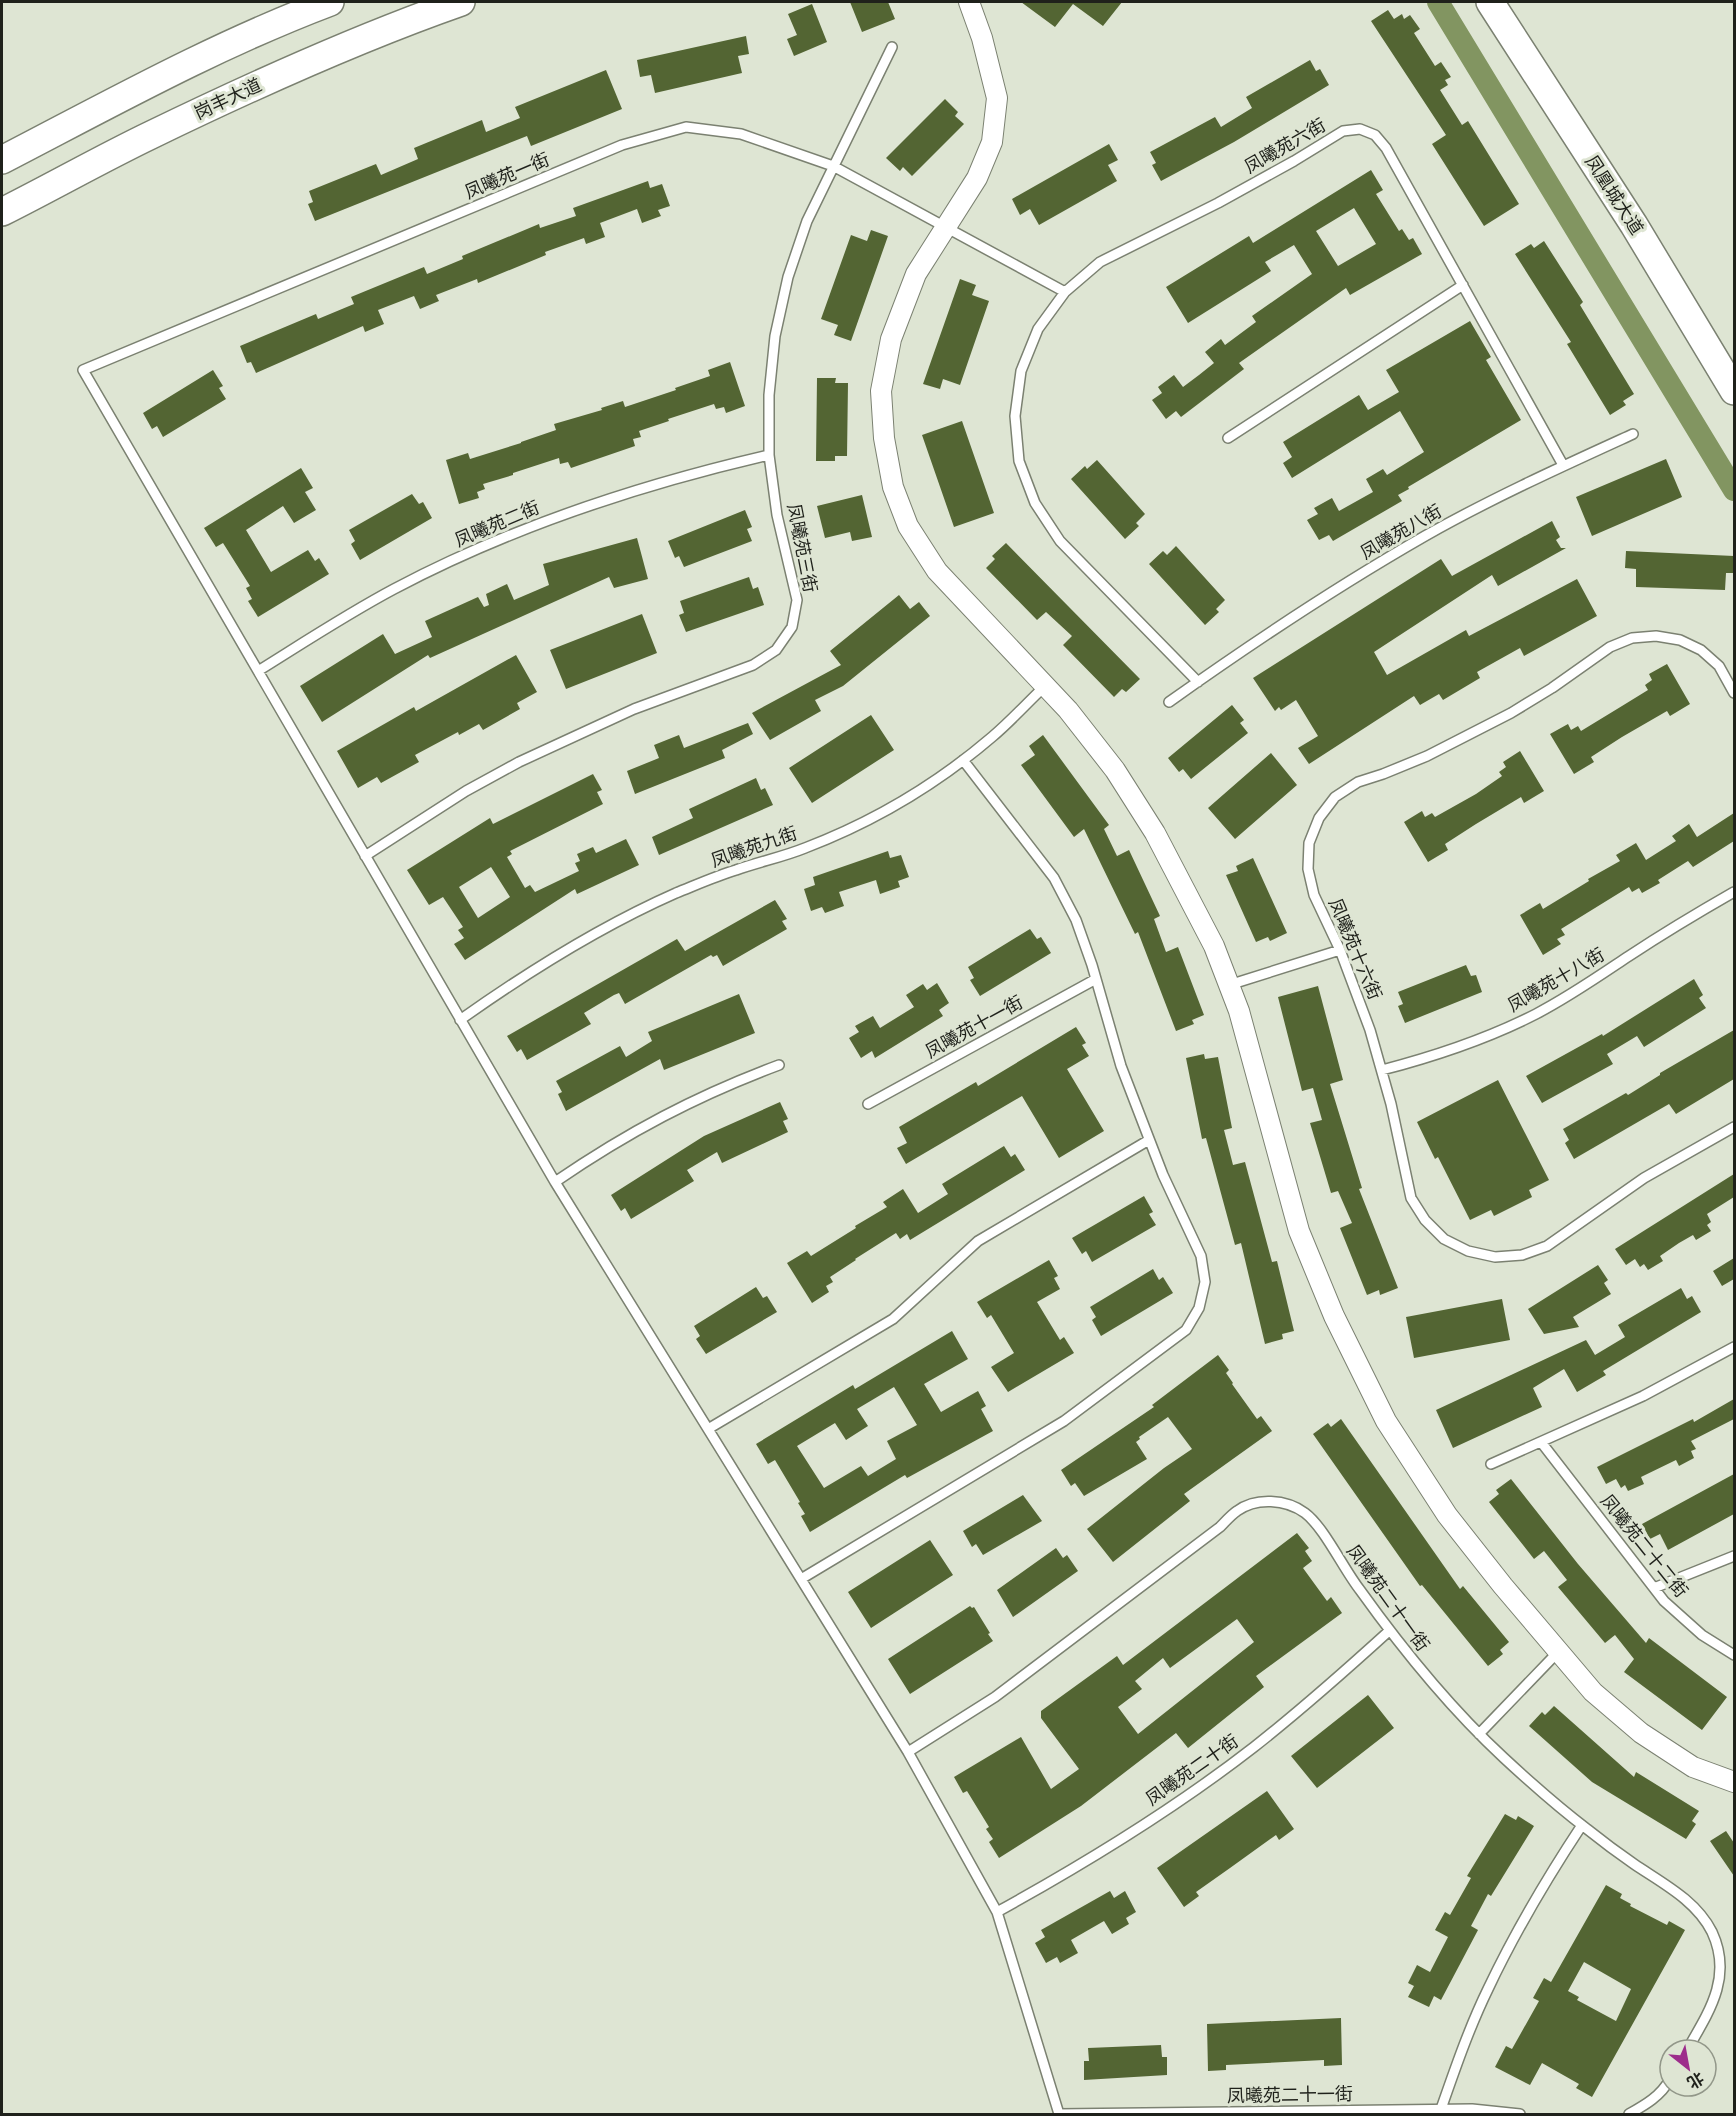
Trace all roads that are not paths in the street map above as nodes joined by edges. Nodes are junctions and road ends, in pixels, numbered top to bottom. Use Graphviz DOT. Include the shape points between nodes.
graph roads {
  1 [pos="330,2"];
  2 [pos="461,2"];
  3 [pos="969,2"];
  4 [pos="1490,2"];
  5 [pos="892,47"];
  6 [pos="2,160"];
  7 [pos="833,166"];
  8 [pos="2,212"];
  9 [pos="946,228"];
  10 [pos="1463,285"];
  11 [pos="1065,292"];
  12 [pos="1731,377"];
  13 [pos="1633,434"];
  14 [pos="1228,438"];
  15 [pos="770,455"];
  16 [pos="1563,465"];
  17 [pos="258,671"];
  18 [pos="1198,681"];
  19 [pos="1045,686"];
  20 [pos="1734,693"];
  21 [pos="1168,702"];
  22 [pos="963,760"];
  23 [pos="365,856"];
  24 [pos="1734,892"];
  25 [pos="1340,950"];
  26 [pos="1096,980"];
  27 [pos="1229,985"];
  28 [pos="460,1020"];
  29 [pos="779,1065"];
  30 [pos="1382,1070"];
  31 [pos="868,1104"];
  32 [pos="1734,1127"];
  33 [pos="1149,1140"];
  34 [pos="555,1182"];
  35 [pos="1734,1347"];
  36 [pos="708,1429"];
  37 [pos="1541,1442"];
  38 [pos="1491,1464"];
  39 [pos="1734,1556"];
  40 [pos="801,1580"];
  41 [pos="1654,1588"];
  42 [pos="1389,1631"];
  43 [pos="1558,1652"];
  44 [pos="1734,1655"];
  45 [pos="1479,1734"];
  46 [pos="908,1752"];
  47 [pos="1734,1782"];
  48 [pos="1582,1825"];
  49 [pos="996,1912"];
  50 [pos="1694,2038"];
  51 [pos="1658,2094"];
  52 [pos="1441,2109"];
  53 [pos="1059,2114"];
  54 [pos="1520,2115"];
  55 [pos="1629,2115"];
  1 -- 6 [label="main road" via="224,46"];
  2 -- 8 [label="main road, 岗丰大道" via="242,92"];
  3 -- 9 [label="street" via="997,98 992,142 977,178"];
  4 -- 12 [label="main road, 凤凰城大道"];
  5 -- 7 [label="lane, 凤曦苑三街"];
  7 -- 9 [label="lane, 凤曦苑一街"];
  7 -- 15 [label="lane, 凤曦苑三街" via="807,221 785,287 769,395"];
  7 -- 17 [label="lane, 凤曦苑一街" via="741,134 686,127 622,145 83,370"];
  9 -- 11 [label="lane, 凤曦苑一街"];
  9 -- 19 [label="street" via="916,274 891,339 881,391 893,487 908,526 937,571"];
  10 -- 11 [label="lane, 凤曦苑六街" via="1386,147 1375,135 1360,129 1343,131 1218,203 1100,262"];
  10 -- 14 [label="lane"];
  10 -- 16 [label="lane, 凤曦苑六街"];
  11 -- 18 [label="lane" via="1038,328 1021,371 1015,416 1019,461 1035,503 1060,541"];
  13 -- 16 [label="lane, 凤曦苑八街"];
  15 -- 17 [label="lane, 凤曦苑二街" via="615,496 529,527 395,589"];
  15 -- 23 [label="lane, 凤曦苑三街" via="777,515 797,600 792,627 776,650 753,665 634,709 519,762"];
  16 -- 18 [label="lane, 凤曦苑八街" via="1360,574"];
  17 -- 23 [label="lane"];
  18 -- 21 [label="lane, 凤曦苑八街"];
  19 -- 22 [label="lane, 凤曦苑九街"];
  19 -- 27 [label="street" via="1115,770 1155,833 1214,946"];
  20 -- 25 [label="lane, 凤曦苑十六街" via="1719,666 1701,650 1680,640 1632,638 1610,647 1552,688 1470,735 1358,782 1335,797 1319,818 1309,843 1308,869 1314,895"];
  22 -- 26 [label="lane" via="1054,878 1077,920"];
  22 -- 28 [label="lane, 凤曦苑九街" via="871,819 804,848 695,885 620,920 511,983"];
  23 -- 28 [label="lane"];
  24 -- 30 [label="lane, 凤曦苑十八街" via="1536,1014 1446,1052"];
  25 -- 27 [label="lane"];
  25 -- 30 [label="lane, 凤曦苑十六街"];
  26 -- 31 [label="lane, 凤曦苑十一街"];
  26 -- 33 [label="lane" via="1121,1066"];
  27 -- 43 [label="street" via="1299,1231 1344,1337 1386,1421 1447,1515"];
  28 -- 34 [label="lane"];
  29 -- 34 [label="lane" via="663,1115"];
  30 -- 32 [label="lane, 凤曦苑十六街" via="1412,1198 1420,1213 1444,1239 1468,1251 1495,1257 1521,1255 1547,1246 1644,1178"];
  33 -- 36 [label="lane" via="978,1241 893,1319"];
  33 -- 40 [label="lane" via="1202,1256 1205,1282 1200,1308 1186,1330 1064,1421"];
  34 -- 36 [label="lane"];
  35 -- 37 [label="lane" via="1643,1396"];
  36 -- 40 [label="lane"];
  37 -- 38 [label="lane"];
  37 -- 41 [label="lane, 凤曦苑二十二街"];
  39 -- 41 [label="lane"];
  40 -- 46 [label="lane"];
  41 -- 44 [label="lane, 凤曦苑二十二街" via="1702,1635"];
  42 -- 45 [label="lane, 凤曦苑二十一街"];
  42 -- 46 [label="lane, 凤曦苑二十一街" via="1305,1513 1284,1503 1260,1501 1238,1510 995,1697"];
  42 -- 49 [label="lane, 凤曦苑二十街" via="1299,1711 1191,1793 1128,1836"];
  43 -- 45 [label="lane"];
  43 -- 47 [label="street" via="1593,1692 1641,1733 1694,1767"];
  45 -- 48 [label="lane, 凤曦苑二十一街"];
  46 -- 49 [label="lane"];
  48 -- 50 [label="lane, 凤曦苑二十一街" via="1680,1894 1712,1932 1719,1956 1719,1981 1713,2005"];
  48 -- 52 [label="lane" via="1547,1878 1501,1962 1462,2049"];
  49 -- 53 [label="lane"];
  51 -- 55 [label="lane"];
  52 -- 53 [label="lane, 凤曦苑二十一街"];
  52 -- 54 [label="lane, 凤曦苑二十一街"];
}
